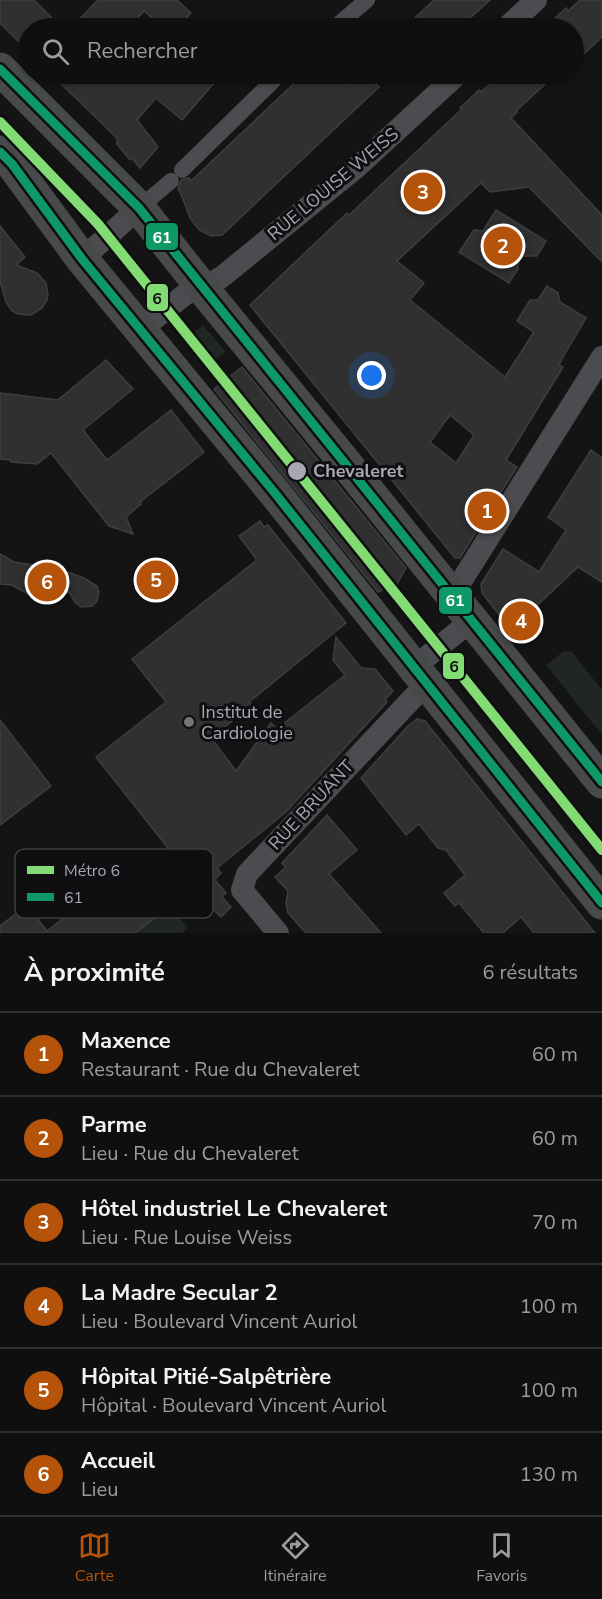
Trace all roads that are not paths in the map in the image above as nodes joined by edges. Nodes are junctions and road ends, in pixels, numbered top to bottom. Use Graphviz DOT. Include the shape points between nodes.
graph roads {
  1 [pos="368,0"];
  2 [pos="536,0"];
  3 [pos="346,18"];
  4 [pos="517,18"];
  5 [pos="0,69"];
  6 [pos="270,84"];
  7 [pos="447,84"];
  8 [pos="0,152"];
  9 [pos="140,208"];
  10 [pos="82,259"];
  11 [pos="203,289"];
  12 [pos="140,330"];
  13 [pos="602,357"];
  14 [pos="462,608"];
  15 [pos="420,676"];
  16 [pos="602,782"];
  17 [pos="602,903"];
  18 [pos="278,933"];
  1 -- 3 [label="street"];
  2 -- 4 [label="street"];
  5 -- 9 [label="main road"];
  6 -- 9 [label="street"];
  7 -- 11 [label="street, RUE LOUISE WEISS" via="357,167"];
  8 -- 10 [label="main road"];
  9 -- 10 [label="street"];
  9 -- 11 [label="main road"];
  10 -- 12 [label="main road"];
  11 -- 12 [label="street, RUE LOUISE WEISS" via="187,293"];
  11 -- 14 [label="main road"];
  12 -- 15 [label="main road"];
  13 -- 14 [label="street"];
  14 -- 15 [label="street"];
  14 -- 16 [label="main road"];
  15 -- 17 [label="main road"];
  15 -- 18 [label="street, RUE BRUANT" via="246,874 242,890"];
}
